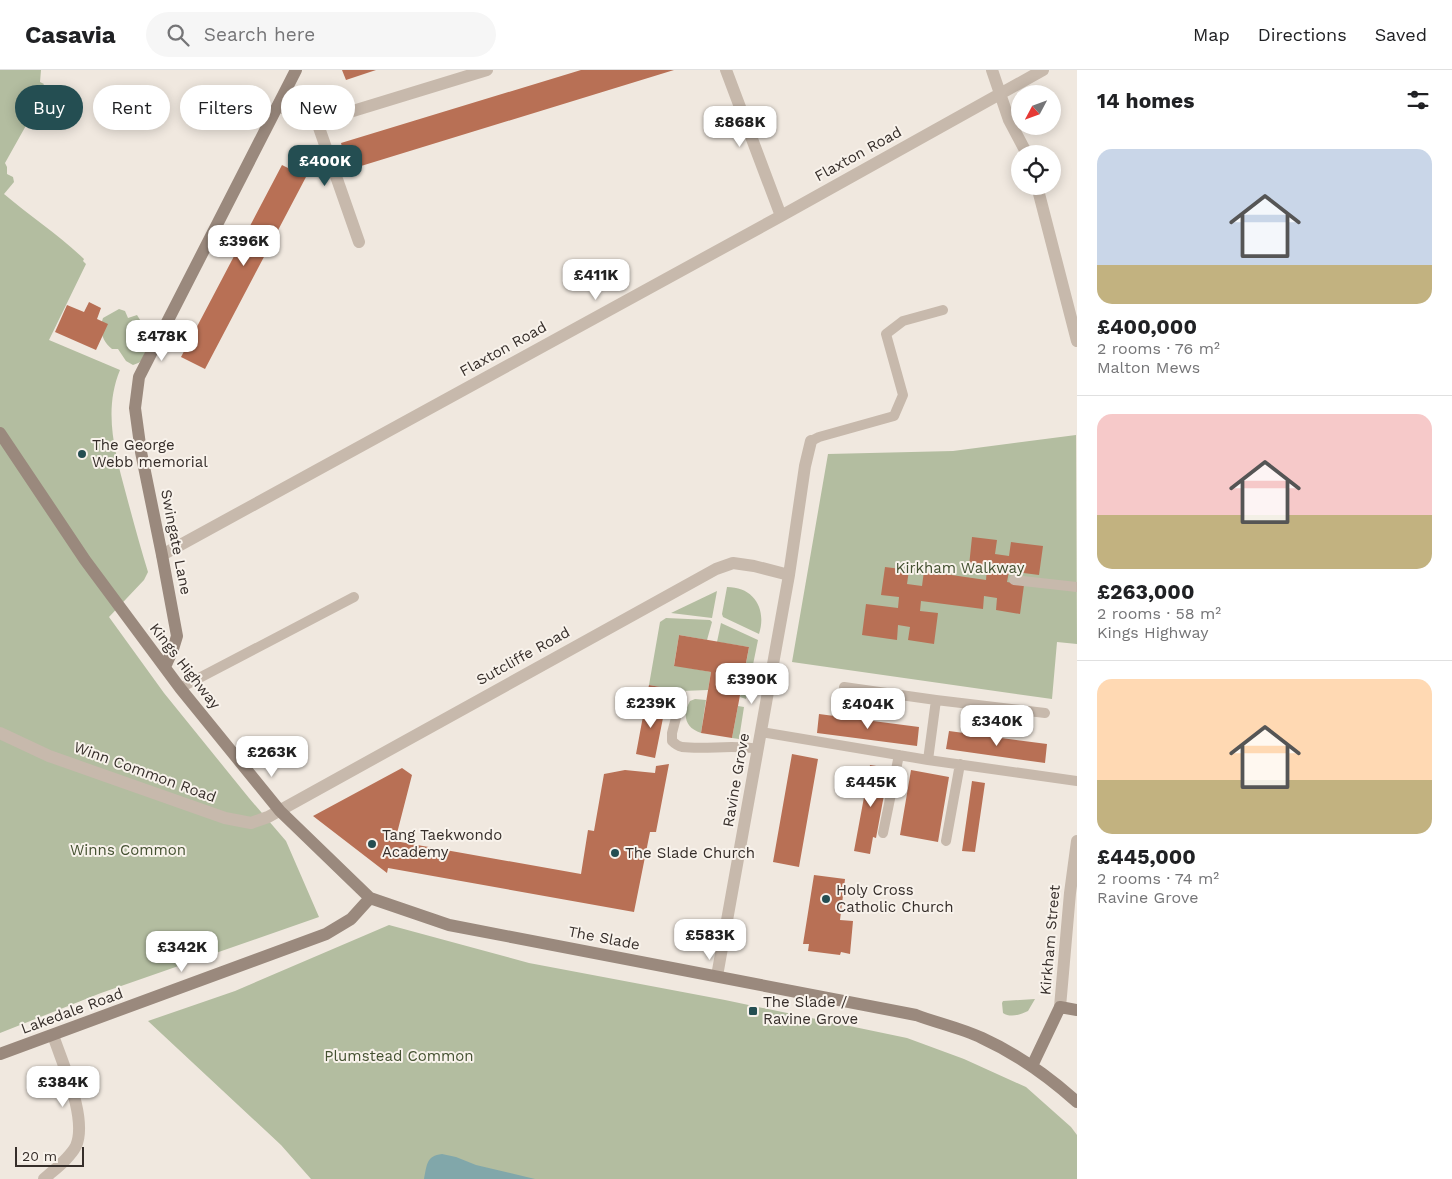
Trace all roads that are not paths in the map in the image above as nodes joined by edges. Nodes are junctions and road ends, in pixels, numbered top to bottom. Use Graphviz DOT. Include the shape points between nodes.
graph roads {
  1 [pos="296,70"];
  2 [pos="487,70"];
  3 [pos="726,70"];
  4 [pos="992,70"];
  5 [pos="1042,70"];
  6 [pos="1000,93"];
  7 [pos="278,106"];
  8 [pos="281,107"];
  9 [pos="355,110"];
  10 [pos="320,130"];
  11 [pos="1022,145"];
  12 [pos="1039,195"];
  13 [pos="781,216"];
  14 [pos="359,242"];
  15 [pos="943,310"];
  16 [pos="1077,341"];
  17 [pos="0,433"];
  18 [pos="811,441"];
  19 [pos="162,554"];
  20 [pos="789,575"];
  21 [pos="1014,580"];
  22 [pos="1077,587"];
  23 [pos="354,597"];
  24 [pos="165,668"];
  25 [pos="844,687"];
  26 [pos="180,688"];
  27 [pos="682,695"];
  28 [pos="936,700"];
  29 [pos="1045,713"];
  30 [pos="762,732"];
  31 [pos="0,733"];
  32 [pos="758,749"];
  33 [pos="899,755"];
  34 [pos="928,760"];
  35 [pos="960,764"];
  36 [pos="1077,781"];
  37 [pos="280,810"];
  38 [pos="883,833"];
  39 [pos="946,842"];
  40 [pos="1077,842"];
  41 [pos="1074,894"];
  42 [pos="370,898"];
  43 [pos="717,976"];
  44 [pos="1060,1007"];
  45 [pos="1077,1010"];
  46 [pos="53,1035"];
  47 [pos="0,1054"];
  48 [pos="1032,1066"];
  49 [pos="1077,1102"];
  50 [pos="44,1179"];
  1 -- 7 [label="street, Swingate Lane"];
  2 -- 9 [label="street"];
  3 -- 13 [label="street"];
  4 -- 6 [label="street"];
  5 -- 6 [label="street, Flaxton Road"];
  6 -- 11 [label="street"];
  6 -- 13 [label="street, Flaxton Road"];
  7 -- 8 [label="street"];
  7 -- 19 [label="street, Swingate Lane" via="139,377 135,408 138,434"];
  10 -- 14 [label="street"];
  12 -- 16 [label="street"];
  13 -- 19 [label="street, Flaxton Road"];
  15 -- 18 [label="lane" via="903,321 886,334 902,395 894,416"];
  17 -- 24 [label="street, Kings Highway" via="85,560"];
  18 -- 20 [label="street, Ravine Grove"];
  19 -- 24 [label="street, Swingate Lane" via="177,636"];
  20 -- 30 [label="street, Ravine Grove"];
  20 -- 37 [label="street, Sutcliffe Road" via="733,563 716,569"];
  21 -- 22 [label="lane"];
  23 -- 26 [label="lane"];
  24 -- 26 [label="street, Kings Highway"];
  25 -- 28 [label="lane"];
  26 -- 37 [label="street, Kings Highway"];
  27 -- 32 [label="lane" via="672,733 672,741 676,745"];
  28 -- 29 [label="lane"];
  28 -- 34 [label="lane"];
  30 -- 32 [label="street, Ravine Grove"];
  30 -- 33 [label="lane"];
  31 -- 37 [label="street, Winn Common Road" via="49,756 225,818 251,823"];
  32 -- 43 [label="street, Ravine Grove"];
  33 -- 34 [label="lane"];
  33 -- 38 [label="lane"];
  34 -- 35 [label="lane"];
  35 -- 36 [label="lane"];
  35 -- 39 [label="lane"];
  37 -- 42 [label="street, Kings Highway"];
  40 -- 41 [label="street, Kirkham Street"];
  41 -- 44 [label="street, Kirkham Street"];
  42 -- 43 [label="street, The Slade" via="450,925"];
  42 -- 46 [label="street, Lakedale Road" via="351,919 326,934"];
  43 -- 48 [label="street, The Slade" via="916,1016 981,1037"];
  44 -- 45 [label="street"];
  44 -- 48 [label="street, Kirkham Street"];
  46 -- 47 [label="street, Lakedale Road"];
  46 -- 50 [label="street" via="79,1113 80,1132 66,1160"];
  48 -- 49 [label="street, The Slade"];
}
